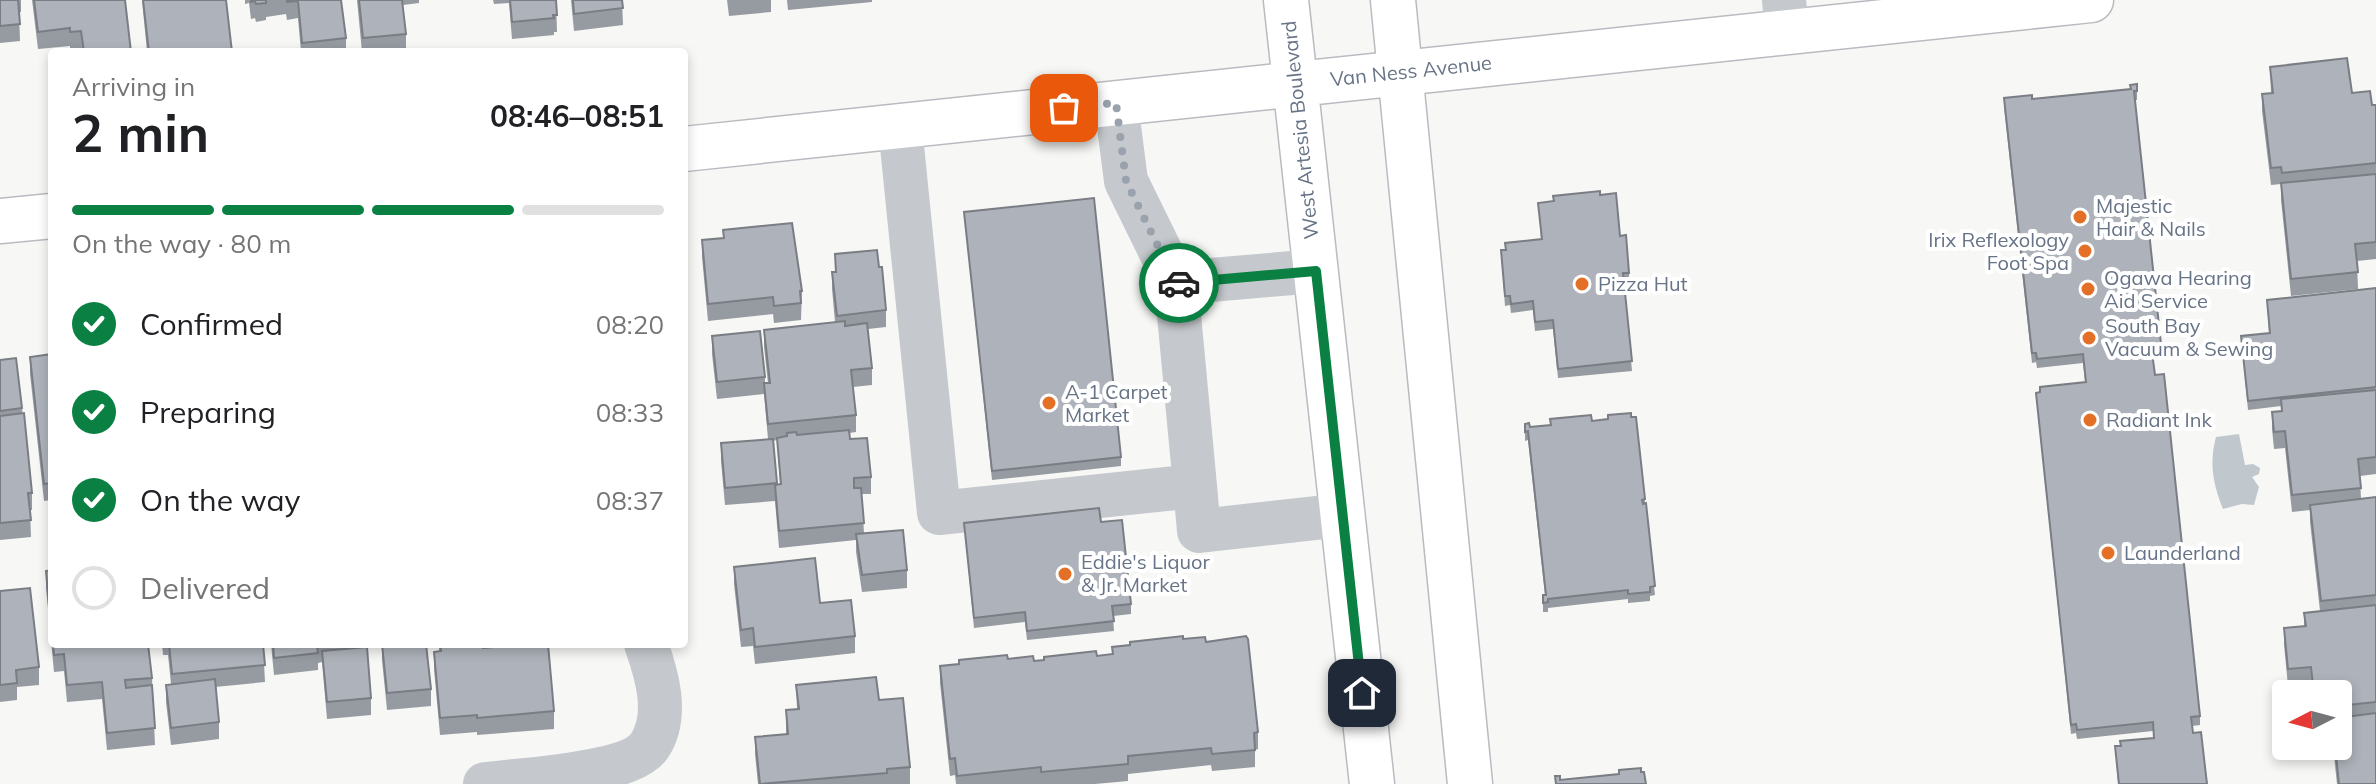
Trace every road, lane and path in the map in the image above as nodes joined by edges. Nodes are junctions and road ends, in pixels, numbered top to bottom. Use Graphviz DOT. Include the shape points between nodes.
graph roads {
  1 [pos="1286,0"];
  2 [pos="1393,0"];
  3 [pos="2065,1"];
  4 [pos="1786,16"];
  5 [pos="1399,73"];
  6 [pos="1295,84"];
  7 [pos="1116,103"];
  8 [pos="900,126"];
  9 [pos="688,149"];
  10 [pos="48,216"];
  11 [pos="0,221"];
  12 [pos="1316,271"];
  13 [pos="1176,283"];
  14 [pos="1195,486"];
  15 [pos="1343,515"];
  16 [pos="647,648"];
  17 [pos="485,784"];
  18 [pos="1372,784"];
  19 [pos="1470,784"];
  1 -- 6 [label="main road, West Artesia Boulevard"];
  2 -- 5 [label="main road"];
  3 -- 4 [label="main road, Van Ness Avenue"];
  4 -- 5 [label="main road, Van Ness Avenue"];
  5 -- 6 [label="main road, Van Ness Avenue"];
  5 -- 19 [label="main road"];
  6 -- 7 [label="main road, Van Ness Avenue"];
  6 -- 12 [label="main road, West Artesia Boulevard"];
  7 -- 8 [label="main road, Van Ness Avenue"];
  7 -- 13 [label="street" via="1126,181"];
  8 -- 9 [label="main road, Van Ness Avenue"];
  8 -- 14 [label="street" via="939,513"];
  10 -- 11 [label="main road"];
  12 -- 13 [label="street"];
  12 -- 15 [label="main road, West Artesia Boulevard"];
  13 -- 14 [label="street"];
  14 -- 15 [label="street" via="1199,531"];
  15 -- 18 [label="main road, West Artesia Boulevard"];
  16 -- 17 [label="street" via="657,675 660,718 649,747 626,762 596,771"];
}
